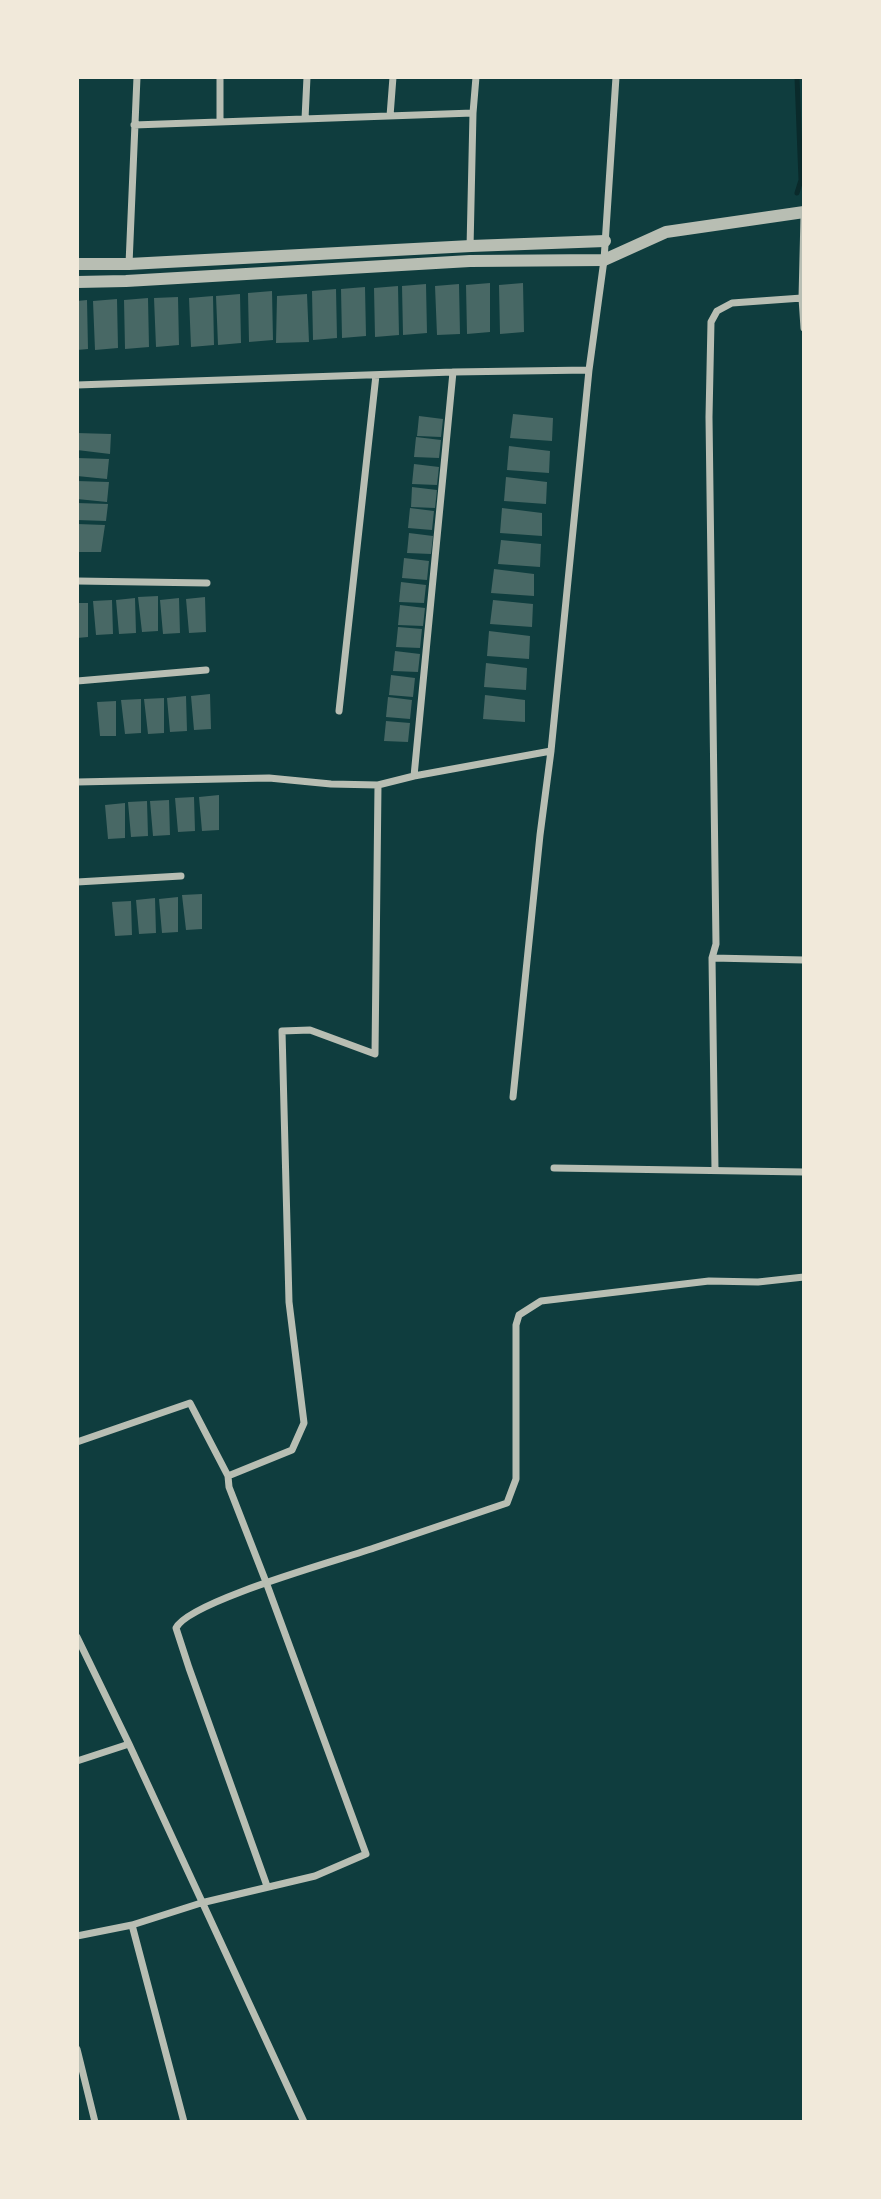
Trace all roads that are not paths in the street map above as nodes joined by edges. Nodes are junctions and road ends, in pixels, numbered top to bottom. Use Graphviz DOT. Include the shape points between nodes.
graph roads {
  1 [pos="137,77"];
  2 [pos="220,77"];
  3 [pos="307,77"];
  4 [pos="393,77"];
  5 [pos="476,77"];
  6 [pos="616,77"];
  7 [pos="473,113"];
  8 [pos="390,116"];
  9 [pos="304,118"];
  10 [pos="220,122"];
  11 [pos="134,125"];
  12 [pos="804,214"];
  13 [pos="605,242"];
  14 [pos="471,246"];
  15 [pos="604,260"];
  16 [pos="470,261"];
  17 [pos="77,264"];
  18 [pos="129,264"];
  19 [pos="77,282"];
  20 [pos="802,298"];
  21 [pos="804,328"];
  22 [pos="589,370"];
  23 [pos="453,372"];
  24 [pos="376,375"];
  25 [pos="77,385"];
  26 [pos="77,581"];
  27 [pos="207,583"];
  28 [pos="205,670"];
  29 [pos="77,681"];
  30 [pos="339,711"];
  31 [pos="551,751"];
  32 [pos="414,776"];
  33 [pos="77,782"];
  34 [pos="378,785"];
  35 [pos="181,876"];
  36 [pos="77,882"];
  37 [pos="712,958"];
  38 [pos="804,960"];
  39 [pos="513,1097"];
  40 [pos="554,1168"];
  41 [pos="715,1170"];
  42 [pos="804,1172"];
  43 [pos="804,1277"];
  44 [pos="77,1443"];
  45 [pos="228,1476"];
  46 [pos="266,1583"];
  47 [pos="77,1637"];
  48 [pos="129,1744"];
  49 [pos="77,1761"];
  50 [pos="267,1886"];
  51 [pos="201,1903"];
  52 [pos="132,1925"];
  53 [pos="77,1937"];
  54 [pos="77,2049"];
  55 [pos="96,2122"];
  56 [pos="184,2122"];
  57 [pos="304,2122"];
  1 -- 11 [label="street"];
  2 -- 10 [label="street"];
  3 -- 9 [label="street"];
  4 -- 8 [label="street"];
  5 -- 7 [label="street"];
  6 -- 13 [label="street"];
  7 -- 8 [label="street"];
  7 -- 14 [label="street"];
  8 -- 9 [label="street"];
  9 -- 10 [label="street"];
  10 -- 11 [label="street"];
  11 -- 18 [label="street"];
  12 -- 15 [label="street" via="666,232"];
  12 -- 20 [label="street"];
  13 -- 14 [label="street"];
  13 -- 15 [label="street"];
  14 -- 16 [label="street"];
  14 -- 18 [label="street"];
  15 -- 16 [label="street"];
  15 -- 22 [label="street"];
  16 -- 19 [label="street"];
  17 -- 18 [label="street"];
  20 -- 21 [label="street"];
  20 -- 37 [label="street" via="732,303 717,311 711,322 716,944"];
  22 -- 23 [label="street"];
  22 -- 31 [label="street"];
  23 -- 24 [label="street"];
  23 -- 32 [label="street"];
  24 -- 25 [label="street"];
  24 -- 30 [label="street"];
  26 -- 27 [label="street"];
  28 -- 29 [label="street"];
  31 -- 32 [label="street"];
  31 -- 39 [label="street"];
  32 -- 34 [label="street"];
  33 -- 34 [label="street" via="269,778"];
  34 -- 45 [label="street" via="375,1055 310,1030 282,1031 289,1302 304,1423 292,1450"];
  35 -- 36 [label="street"];
  37 -- 38 [label="street"];
  37 -- 41 [label="street"];
  40 -- 41 [label="street"];
  41 -- 42 [label="street"];
  43 -- 46 [label="street" via="709,1281 541,1301 519,1315 516,1325 516,1479 507,1503"];
  44 -- 45 [label="street" via="190,1403"];
  45 -- 46 [label="street"];
  46 -- 50 [label="street" via="192,1613 176,1628"];
  46 -- 50 [label="street" via="366,1854 315,1876"];
  47 -- 48 [label="street"];
  48 -- 49 [label="street"];
  48 -- 51 [label="street"];
  50 -- 51 [label="street"];
  51 -- 52 [label="street"];
  51 -- 57 [label="street"];
  52 -- 53 [label="street"];
  52 -- 56 [label="street"];
  54 -- 55 [label="street"];
}
